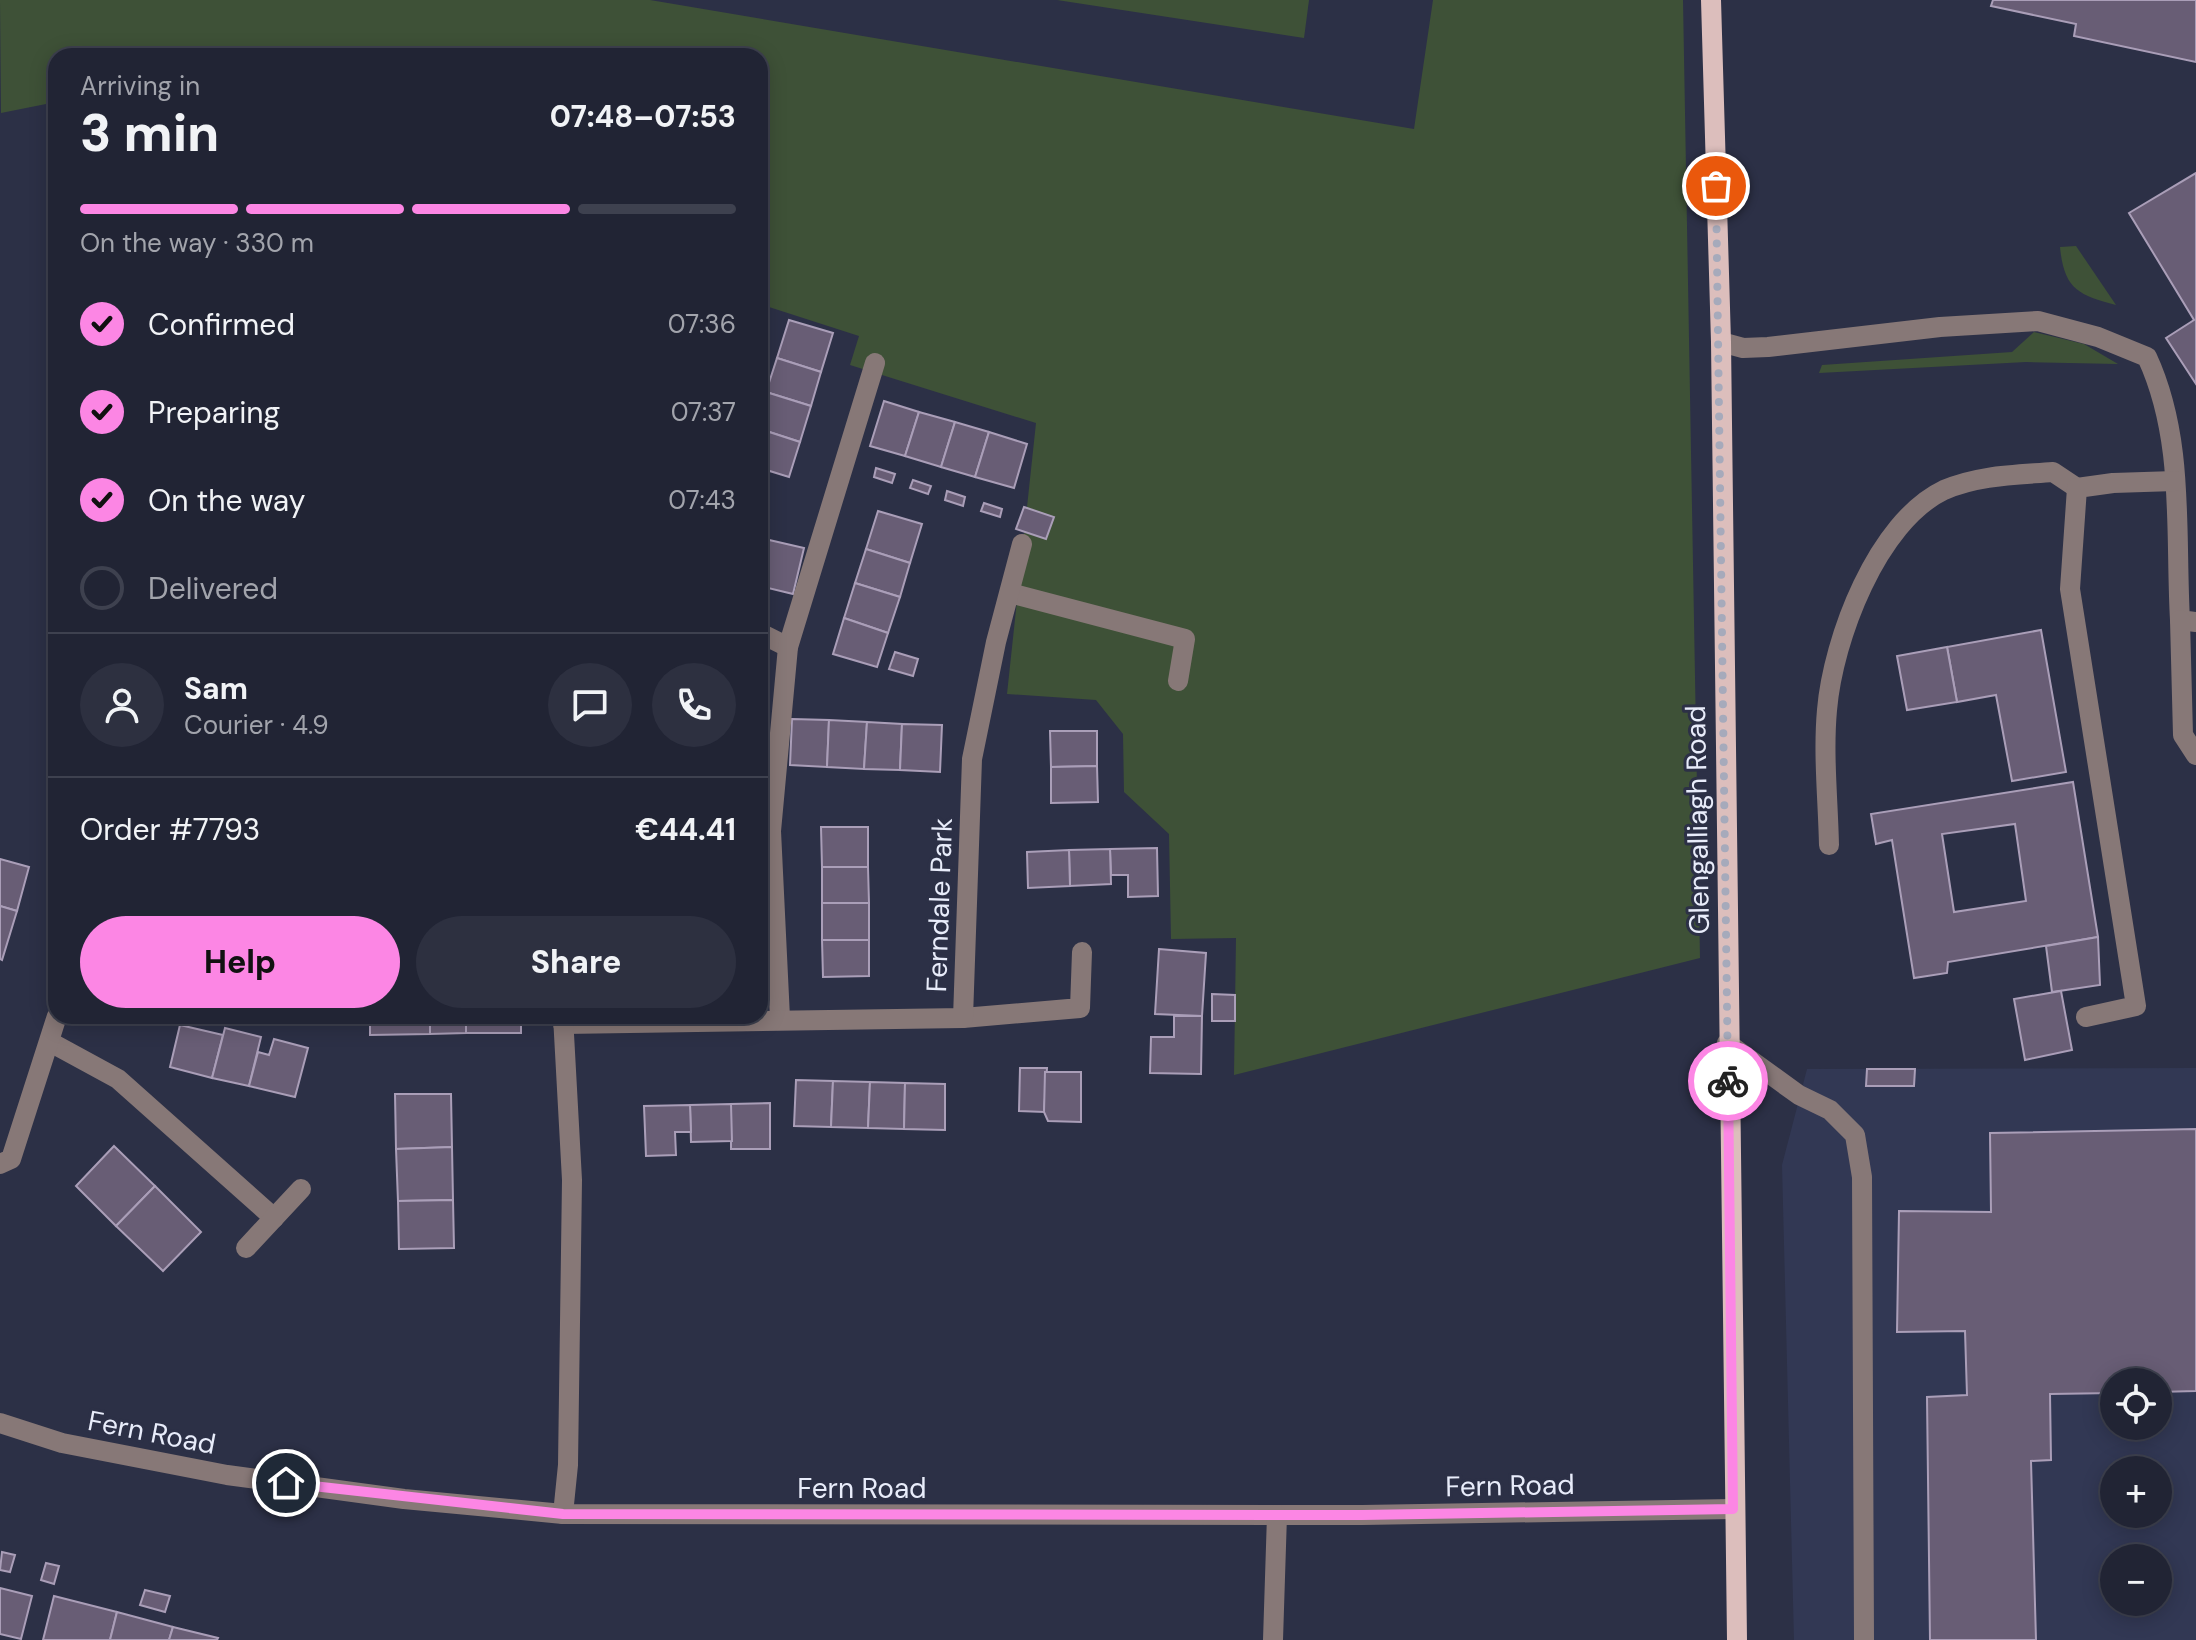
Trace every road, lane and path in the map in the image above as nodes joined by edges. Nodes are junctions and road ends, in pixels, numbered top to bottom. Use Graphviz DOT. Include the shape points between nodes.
graph roads {
  1 [pos="1711,0"];
  2 [pos="1721,342"];
  3 [pos="875,363"];
  4 [pos="2175,481"];
  5 [pos="2077,488"];
  6 [pos="1022,544"];
  7 [pos="1010,593"];
  8 [pos="2188,621"];
  9 [pos="768,637"];
  10 [pos="788,647"];
  11 [pos="1178,681"];
  12 [pos="2196,755"];
  13 [pos="1829,845"];
  14 [pos="1082,952"];
  15 [pos="2086,1017"];
  16 [pos="768,1018"];
  17 [pos="780,1018"];
  18 [pos="963,1018"];
  19 [pos="55,1024"];
  20 [pos="563,1024"];
  21 [pos="50,1042"];
  22 [pos="1727,1043"];
  23 [pos="0,1164"];
  24 [pos="301,1189"];
  25 [pos="274,1218"];
  26 [pos="246,1248"];
  27 [pos="0,1423"];
  28 [pos="1733,1509"];
  29 [pos="563,1514"];
  30 [pos="1277,1515"];
  31 [pos="1273,1640"];
  32 [pos="1737,1640"];
  33 [pos="1864,1640"];
  1 -- 2 [label="main road, Glengalliagh Road"];
  2 -- 4 [label="street" via="1768,347 2038,321 2098,337 2147,357 2163,392"];
  2 -- 22 [label="main road, Glengalliagh Road"];
  3 -- 10 [label="street"];
  4 -- 5 [label="street"];
  4 -- 8 [label="street"];
  5 -- 13 [label="street" via="2053,472 1975,479 1919,506 1892,534 1865,582 1827,709"];
  5 -- 15 [label="street" via="2070,589 2136,1006"];
  6 -- 7 [label="street, Ferndale Park"];
  7 -- 11 [label="street" via="1185,639"];
  7 -- 18 [label="street, Ferndale Park" via="972,759"];
  8 -- 12 [label="street" via="2183,735"];
  9 -- 10 [label="street"];
  10 -- 17 [label="street" via="771,831"];
  14 -- 18 [label="street" via="1080,1008"];
  16 -- 17 [label="street, Ferndale Park"];
  17 -- 18 [label="street, Ferndale Park"];
  19 -- 21 [label="street"];
  20 -- 29 [label="street, Ferndale Park" via="572,1180"];
  21 -- 23 [label="street" via="11,1159"];
  21 -- 25 [label="street" via="118,1079"];
  22 -- 28 [label="main road, Glengalliagh Road"];
  22 -- 33 [label="street" via="1799,1095 1830,1110 1855,1135 1862,1177"];
  24 -- 25 [label="street"];
  25 -- 26 [label="street"];
  27 -- 29 [label="street, Fern Road" via="62,1443 227,1475"];
  28 -- 30 [label="street, Fern Road"];
  28 -- 32 [label="main road, Glengalliagh Road"];
  29 -- 30 [label="street, Fern Road"];
  30 -- 31 [label="street"];
}
